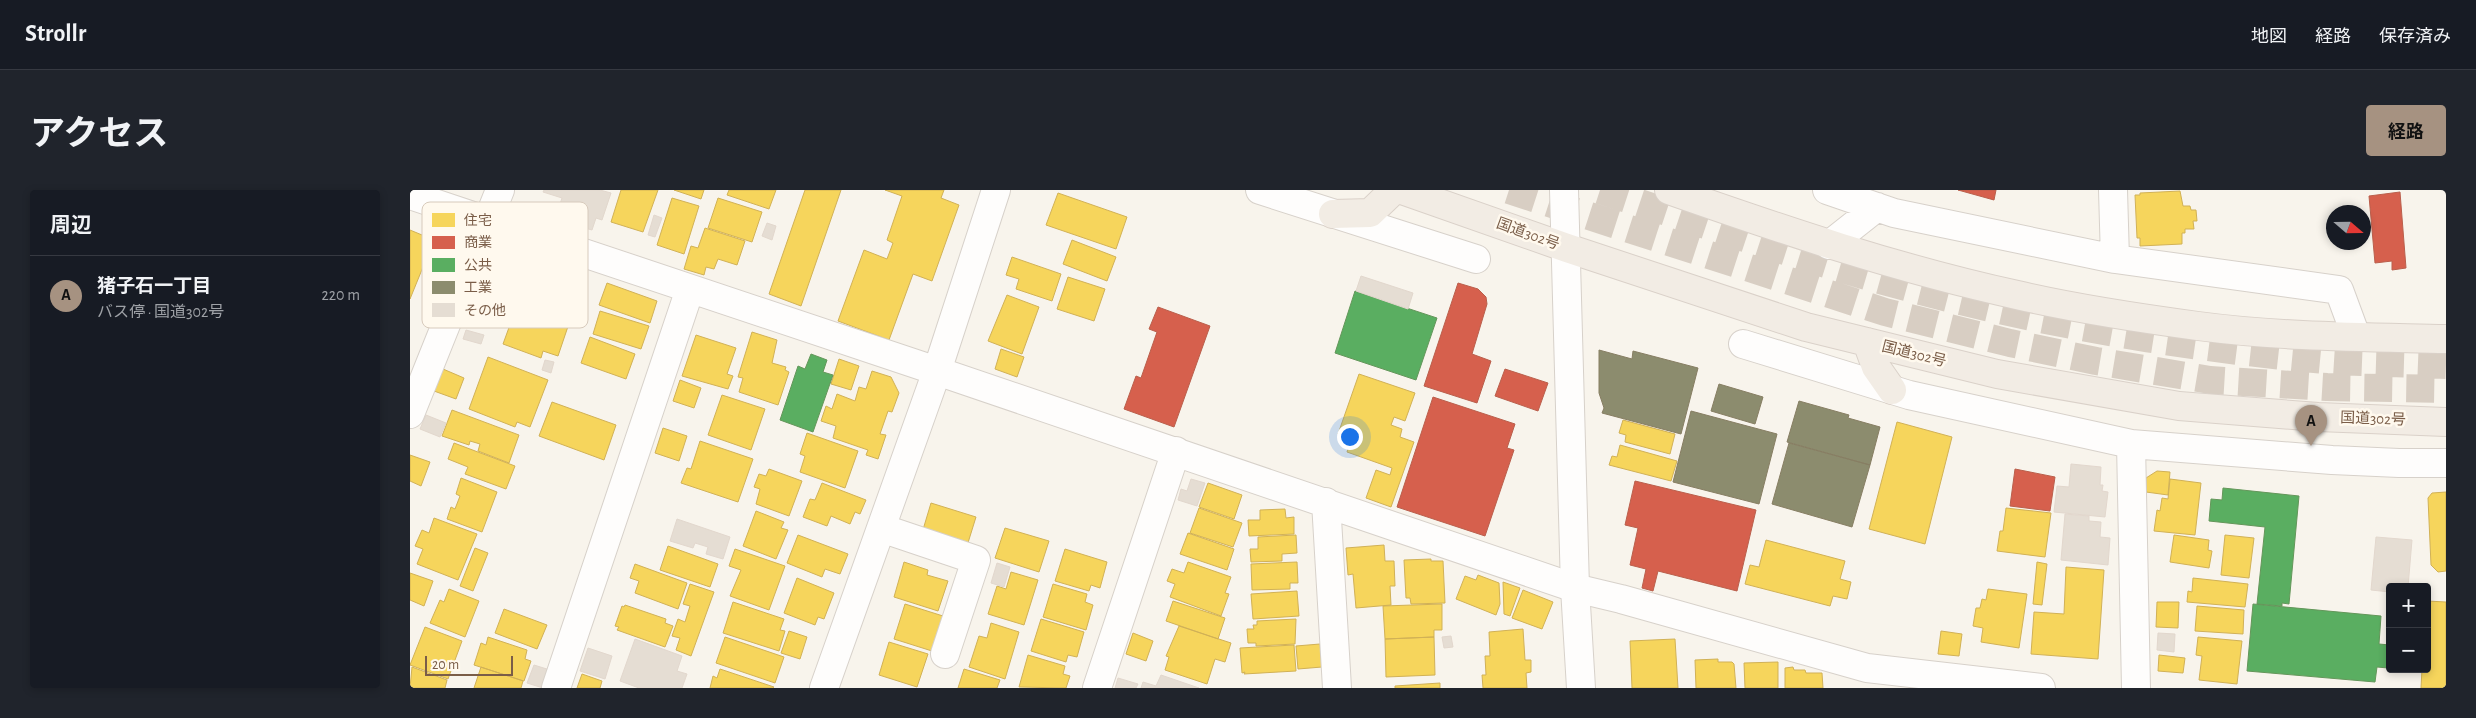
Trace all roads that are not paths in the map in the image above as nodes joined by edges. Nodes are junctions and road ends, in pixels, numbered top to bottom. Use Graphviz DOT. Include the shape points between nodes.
graph roads {
  1 [pos="500,190"];
  2 [pos="996,190"];
  3 [pos="1260,190"];
  4 [pos="1394,190"];
  5 [pos="1402,190"];
  6 [pos="1564,190"];
  7 [pos="1669,190"];
  8 [pos="1827,190"];
  9 [pos="2113,190"];
  10 [pos="410,195"];
  11 [pos="432,202"];
  12 [pos="495,202"];
  13 [pos="1877,207"];
  14 [pos="1333,214"];
  15 [pos="1830,245"];
  16 [pos="1567,248"];
  17 [pos="588,254"];
  18 [pos="1476,259"];
  19 [pos="2115,259"];
  20 [pos="690,289"];
  21 [pos="445,328"];
  22 [pos="2356,336"];
  23 [pos="2446,339"];
  24 [pos="1868,342"];
  25 [pos="1744,344"];
  26 [pos="937,370"];
  27 [pos="1892,390"];
  28 [pos="410,414"];
  29 [pos="2446,422"];
  30 [pos="2130,444"];
  31 [pos="1176,451"];
  32 [pos="2446,463"];
  33 [pos="1326,502"];
  34 [pos="881,528"];
  35 [pos="1575,588"];
  36 [pos="945,654"];
  37 [pos="1867,678"];
  38 [pos="556,688"];
  39 [pos="824,688"];
  40 [pos="1097,688"];
  41 [pos="1337,688"];
  42 [pos="1581,688"];
  43 [pos="2042,688"];
  44 [pos="2136,688"];
  1 -- 12 [label="street"];
  2 -- 26 [label="street"];
  3 -- 14 [label="street"];
  4 -- 14 [label="highway" via="1370,213"];
  5 -- 16 [label="highway, 国道302号"];
  6 -- 16 [label="street"];
  7 -- 15 [label="highway"];
  8 -- 13 [label="street"];
  9 -- 19 [label="street"];
  10 -- 11 [label="street"];
  13 -- 15 [label="street"];
  13 -- 19 [label="street"];
  14 -- 18 [label="street"];
  15 -- 22 [label="highway" via="2008,293 2077,307 2200,326"];
  16 -- 24 [label="highway, 国道302号" via="1798,324"];
  16 -- 35 [label="street"];
  17 -- 20 [label="street"];
  19 -- 22 [label="street" via="2339,290"];
  20 -- 26 [label="street"];
  20 -- 38 [label="street"];
  21 -- 28 [label="street"];
  22 -- 23 [label="highway"];
  24 -- 27 [label="highway" via="1876,366"];
  24 -- 29 [label="highway, 国道302号" via="1997,374 2179,406 2318,417"];
  25 -- 27 [label="street"];
  26 -- 31 [label="street"];
  26 -- 34 [label="street"];
  27 -- 30 [label="street"];
  30 -- 32 [label="street" via="2332,460"];
  30 -- 44 [label="street"];
  31 -- 33 [label="street"];
  31 -- 40 [label="street"];
  33 -- 35 [label="street"];
  33 -- 41 [label="street"];
  34 -- 36 [label="street" via="976,560"];
  34 -- 39 [label="street"];
  35 -- 37 [label="street" via="1621,599"];
  35 -- 42 [label="street"];
  37 -- 43 [label="street"];
}
